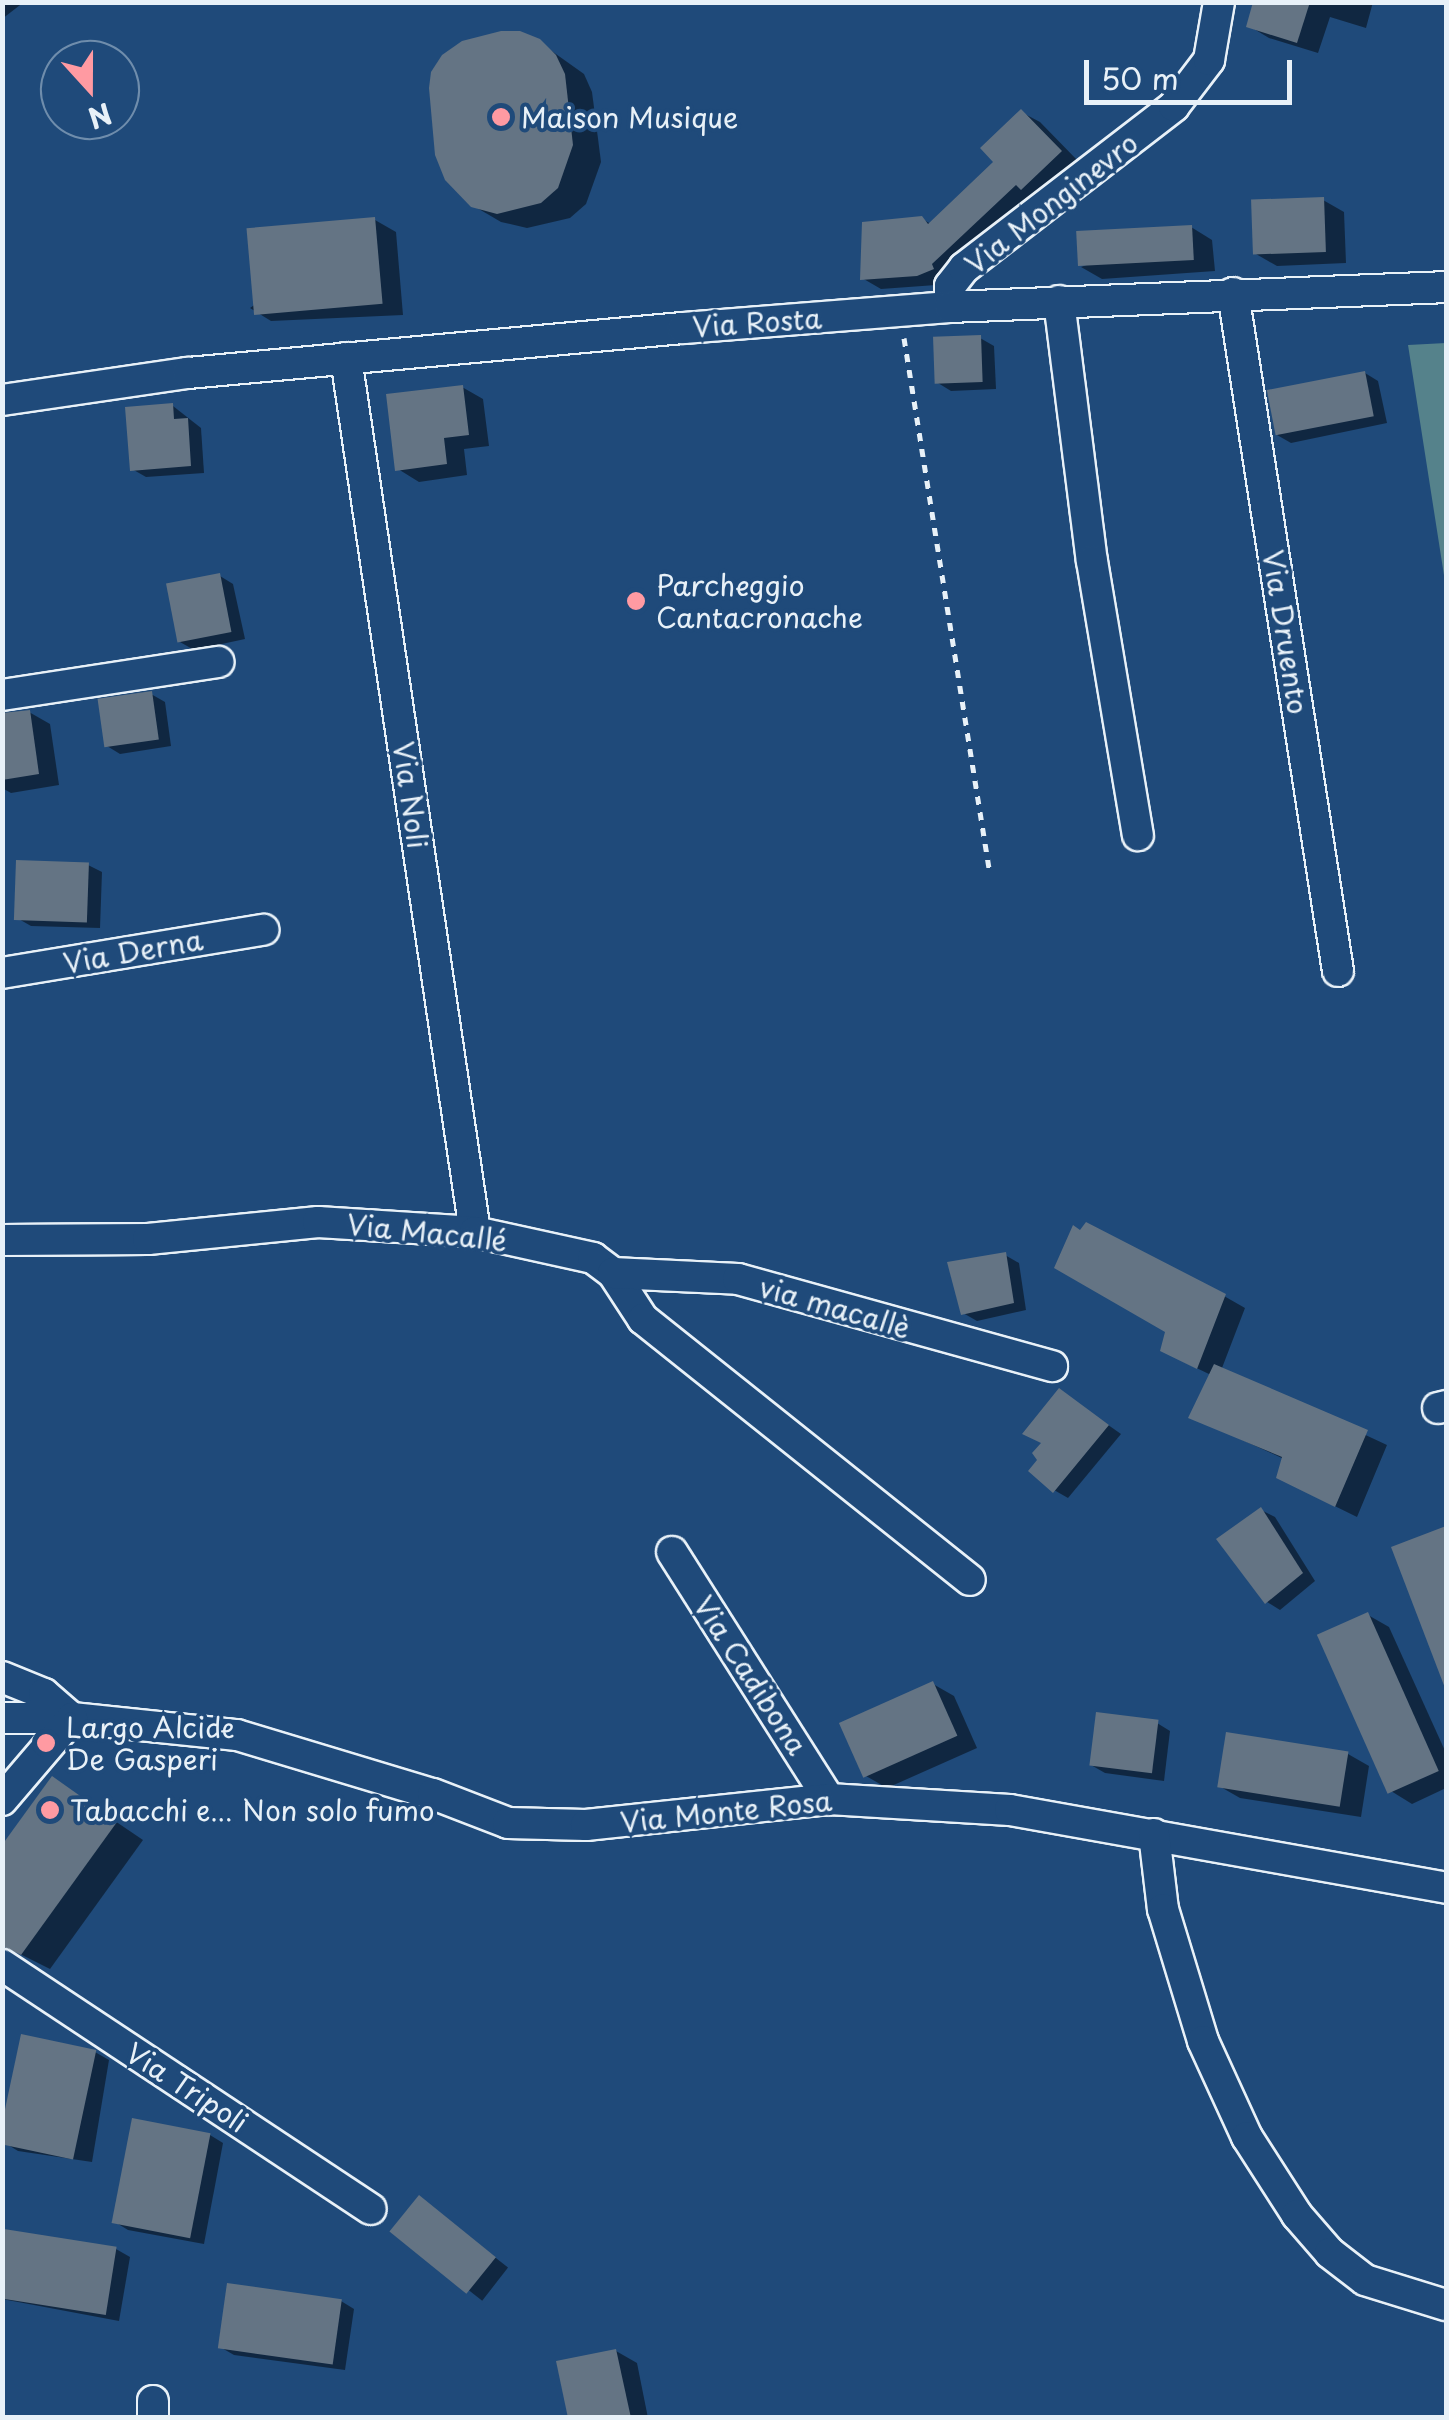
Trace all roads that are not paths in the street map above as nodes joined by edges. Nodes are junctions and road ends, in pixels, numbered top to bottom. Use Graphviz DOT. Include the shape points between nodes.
graph roads {
  1 [pos="1219,2"];
  2 [pos="1446,288"];
  3 [pos="1232,292"];
  4 [pos="1059,302"];
  5 [pos="950,307"];
  6 [pos="346,358"];
  7 [pos="71,392"];
  8 [pos="2,400"];
  9 [pos="2,424"];
  10 [pos="218,662"];
  11 [pos="2,695"];
  12 [pos="1138,835"];
  13 [pos="262,930"];
  14 [pos="1338,971"];
  15 [pos="2,973"];
  16 [pos="475,1232"];
  17 [pos="2,1240"];
  18 [pos="613,1273"];
  19 [pos="1052,1366"];
  20 [pos="672,1552"];
  21 [pos="970,1580"];
  22 [pos="2,1676"];
  23 [pos="2,1718"];
  24 [pos="72,1718"];
  25 [pos="830,1798"];
  26 [pos="2,1800"];
  27 [pos="1154,1834"];
  28 [pos="1446,1888"];
  29 [pos="2,1965"];
  30 [pos="371,2209"];
  31 [pos="1446,2305"];
  1 -- 5 [label="street, Via Monginevro" via="1209,60 1184,95 964,268 950,286"];
  2 -- 3 [label="street, Via Rosta"];
  3 -- 4 [label="street, Via Rosta"];
  3 -- 14 [label="street, Via Druento"];
  4 -- 5 [label="street, Via Rosta"];
  4 -- 12 [label="street" via="1092,561"];
  5 -- 6 [label="street, Via Rosta"];
  6 -- 7 [label="street, Via Rosta"];
  6 -- 16 [label="street, Via Noli"];
  7 -- 8 [label="street, Via Rosta"];
  7 -- 9 [label="street, Via Rosta"];
  10 -- 11 [label="street"];
  13 -- 15 [label="street, Via Derna"];
  16 -- 17 [label="street, Via Macallé" via="318,1222 148,1239"];
  16 -- 18 [label="street, Via Macallé" via="594,1258"];
  18 -- 19 [label="street, via macallè" via="738,1279"];
  18 -- 21 [label="street" via="643,1319"];
  20 -- 25 [label="street, Via Cadibona"];
  22 -- 24 [label="street" via="44,1694"];
  23 -- 24 [label="street"];
  24 -- 25 [label="street, Via Monte Rosa" via="237,1735 508,1823 586,1825"];
  24 -- 26 [label="street"];
  25 -- 27 [label="street, Via Monte Rosa" via="1010,1810"];
  27 -- 28 [label="street, Via Monte Rosa"];
  27 -- 31 [label="street" via="1163,1910 1203,2042 1247,2137 1330,2253 1365,2280"];
  29 -- 30 [label="street, Via Tripoli"];
}
